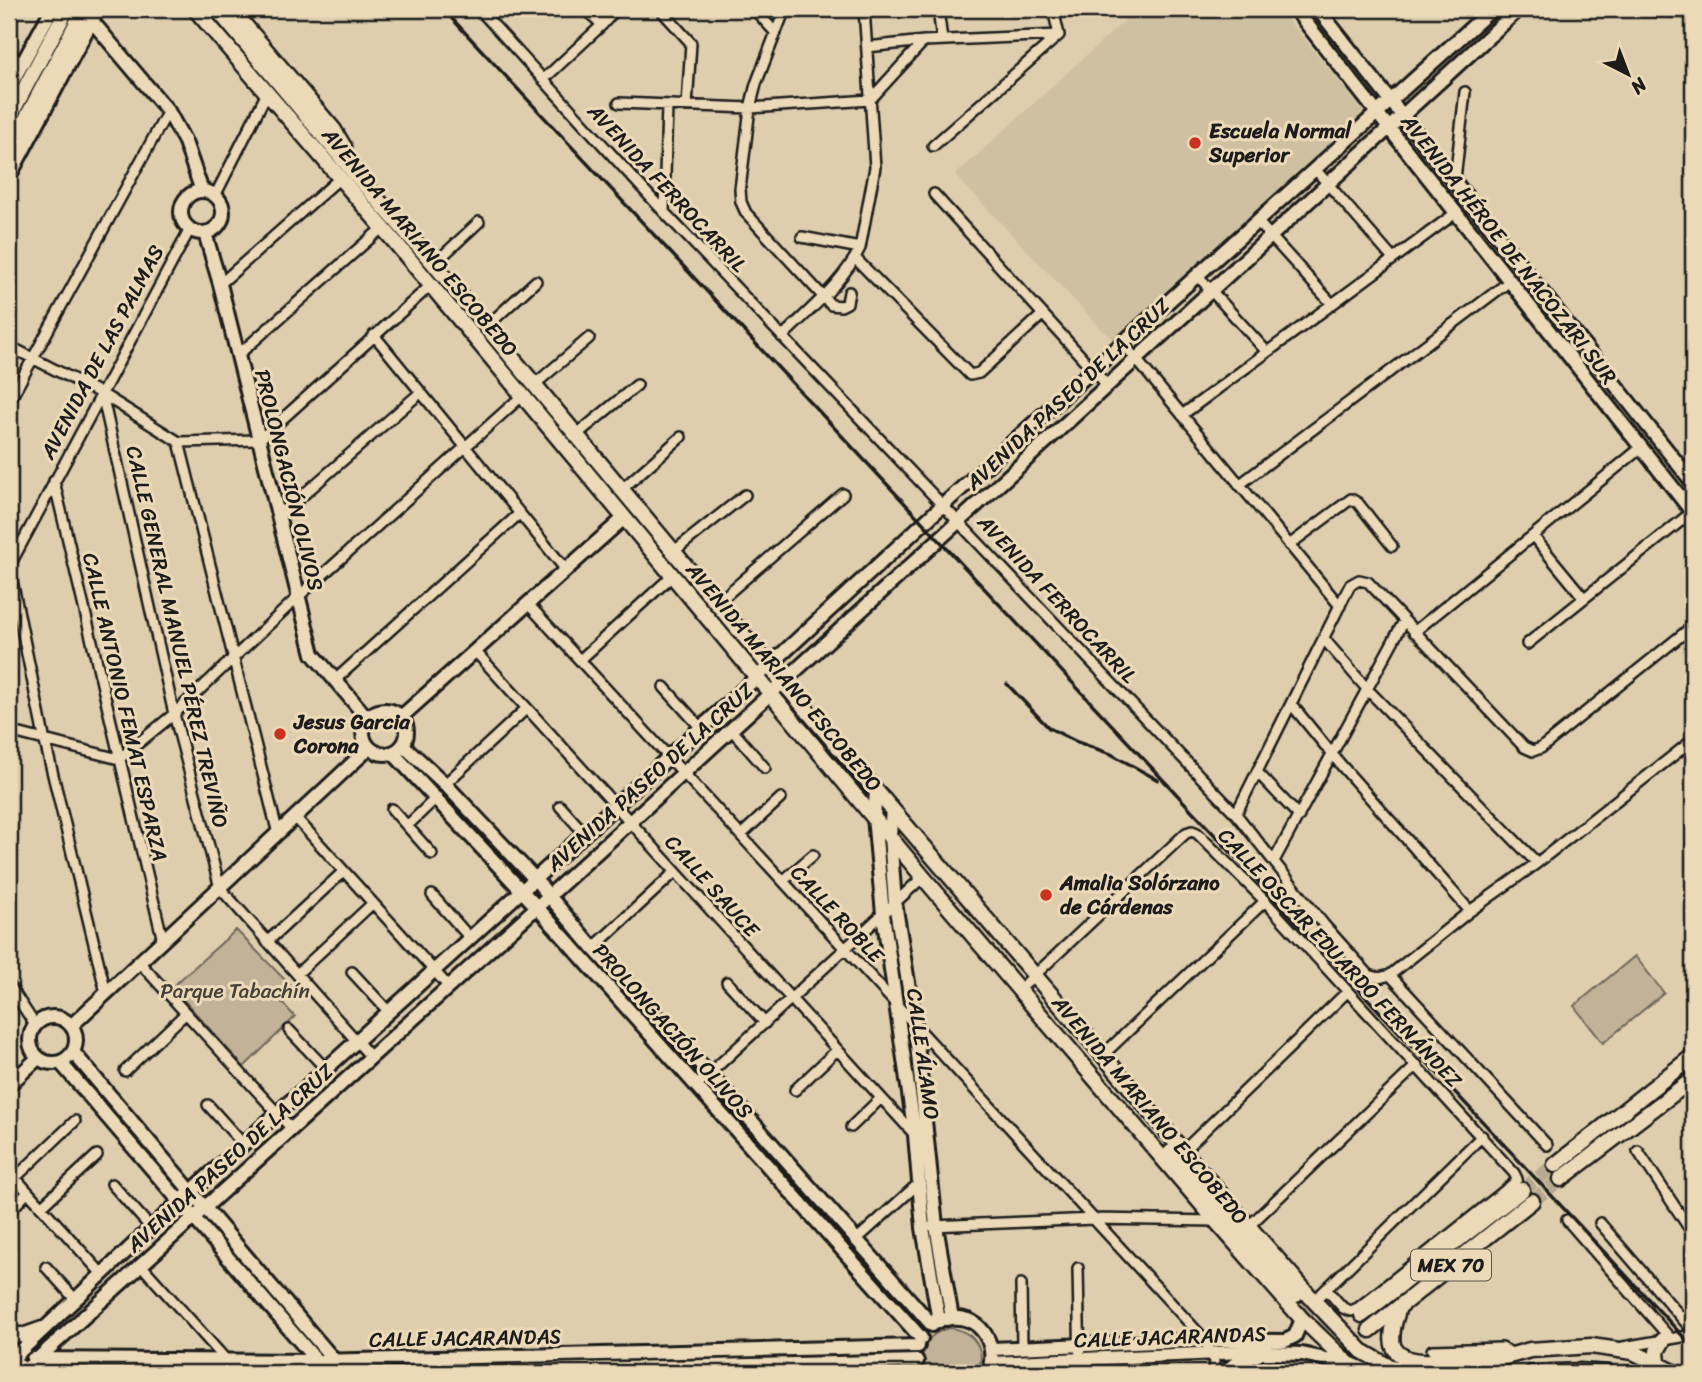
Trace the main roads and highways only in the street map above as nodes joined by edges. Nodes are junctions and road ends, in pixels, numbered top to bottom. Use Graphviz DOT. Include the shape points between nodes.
graph roads {
  1 [pos="67,9"];
  2 [pos="195,9"];
  3 [pos="217,9"];
  4 [pos="231,9"];
  5 [pos="91,13"];
  6 [pos="9,118"];
  7 [pos="9,151"];
  8 [pos="346,162"];
  9 [pos="400,237"];
  10 [pos="1693,1056"];
  11 [pos="1693,1079"];
  12 [pos="1146,1108"];
  13 [pos="1309,1302"];
  14 [pos="1399,1307"];
  15 [pos="1362,1315"];
  16 [pos="42,1329"];
  17 [pos="1370,1330"];
  18 [pos="9,1335"];
  19 [pos="1667,1339"];
  20 [pos="1559,1347"];
  21 [pos="1511,1355"];
  22 [pos="10,1359"];
  23 [pos="1658,1363"];
  24 [pos="24,1373"];
  25 [pos="1369,1373"];
  26 [pos="1531,1373"];
  27 [pos="1608,1373"];
  28 [pos="1676,1373"];
  1 -- 6 [label="main road"];
  2 -- 9 [label="main road, AVENIDA MARIANO ESCOBEDO" via="382,228"];
  3 -- 8 [label="main road, AVENIDA MARIANO ESCOBEDO"];
  4 -- 8 [label="main road" via="320,113 344,147"];
  5 -- 7 [label="main road"];
  8 -- 9 [label="main road, AVENIDA MARIANO ESCOBEDO"];
  9 -- 12 [label="main road, AVENIDA MARIANO ESCOBEDO" via="434,264"];
  9 -- 25 [label="main road, AVENIDA MARIANO ESCOBEDO" via="430,286 1216,1221 1303,1319 1349,1364"];
  10 -- 11 [label="main road" via="1558,1172"];
  12 -- 13 [label="main road, AVENIDA MARIANO ESCOBEDO" via="1250,1226"];
  12 -- 13 [label="main road" via="1157,1136"];
  13 -- 21 [label="main road, AVENIDA MARIANO ESCOBEDO" via="1362,1350 1388,1366 1438,1373"];
  14 -- 15 [label="main road, MEX 70" via="1523,1190"];
  14 -- 17 [label="main road, MEX 70"];
  14 -- 21 [label="main road" via="1392,1336 1394,1347 1405,1358 1426,1361"];
  16 -- 18 [label="main road"];
  19 -- 23 [label="main road" via="1657,1351"];
  20 -- 21 [label="main road"];
  20 -- 23 [label="main road" via="1633,1352"];
  20 -- 26 [label="main road" via="1547,1353"];
  22 -- 24 [label="main road"];
  23 -- 28 [label="main road"];
  26 -- 27 [label="main road"];
}
